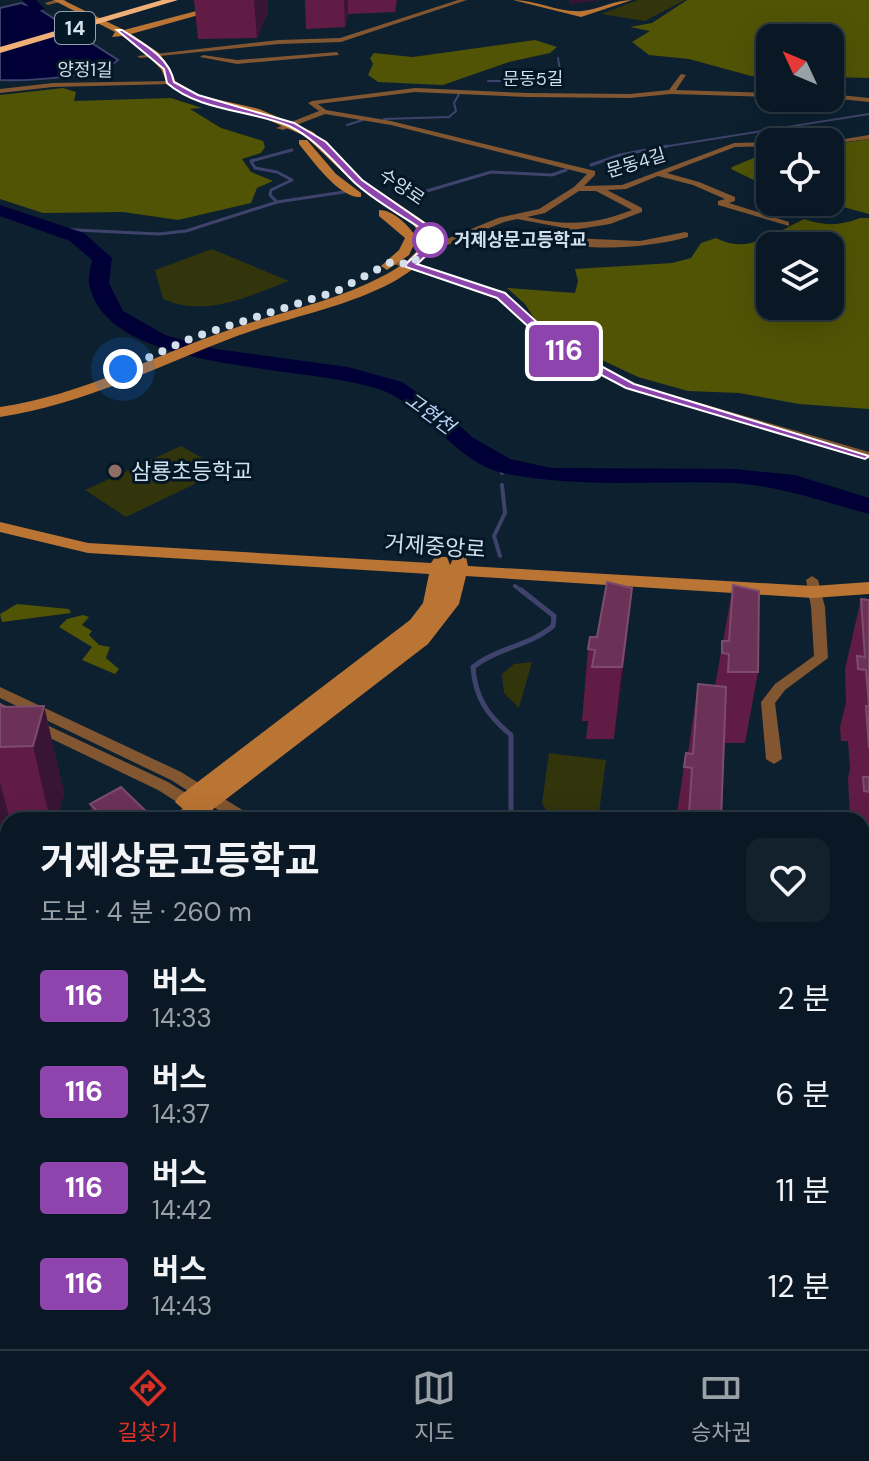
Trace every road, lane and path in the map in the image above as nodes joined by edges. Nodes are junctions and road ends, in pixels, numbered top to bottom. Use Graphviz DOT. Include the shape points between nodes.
graph roads {
  1 [pos="173,0"];
  2 [pos="237,0"];
  3 [pos="248,0"];
  4 [pos="464,0"];
  5 [pos="517,0"];
  6 [pos="530,0"];
  7 [pos="618,0"];
  8 [pos="628,0"];
  9 [pos="55,1"];
  10 [pos="149,4"];
  11 [pos="118,32"];
  12 [pos="0,48"];
  13 [pos="168,53"];
  14 [pos="337,54"];
  15 [pos="147,55"];
  16 [pos="683,75"];
  17 [pos="165,84"];
  18 [pos="0,91"];
  19 [pos="671,92"];
  20 [pos="756,95"];
  21 [pos="844,97"];
  22 [pos="869,100"];
  23 [pos="324,112"];
  24 [pos="286,126"];
  25 [pos="869,137"];
  26 [pos="844,140"];
  27 [pos="756,144"];
  28 [pos="658,174"];
  29 [pos="577,189"];
  30 [pos="600,190"];
  31 [pos="515,217"];
  32 [pos="786,224"];
  33 [pos="576,227"];
  34 [pos="685,235"];
  35 [pos="425,251"];
  36 [pos="393,261"];
  37 [pos="410,265"];
  38 [pos="0,405"];
  39 [pos="0,412"];
  40 [pos="869,456"];
  41 [pos="0,515"];
  42 [pos="0,527"];
  43 [pos="449,573"];
  44 [pos="869,576"];
  45 [pos="812,586"];
  46 [pos="869,588"];
  47 [pos="0,692"];
  48 [pos="0,708"];
  49 [pos="774,759"];
  50 [pos="199,807"];
  51 [pos="175,812"];
  1 -- 10 [label="highway, 14"];
  2 -- 11 [label="street"];
  3 -- 11 [label="street"];
  4 -- 13 [label="street" via="341,40"];
  5 -- 8 [label="street" via="581,14"];
  6 -- 7 [label="street" via="582,11"];
  9 -- 11 [label="street"];
  10 -- 12 [label="highway, 14"];
  11 -- 15 [label="street"];
  11 -- 15 [label="street"];
  13 -- 14 [label="street" via="237,62"];
  13 -- 15 [label="street"];
  15 -- 17 [label="street" via="168,69"];
  16 -- 19 [label="street"];
  17 -- 18 [label="street, 양정1길"];
  17 -- 24 [label="street, 수양로"];
  19 -- 20 [label="street, 문동5길"];
  19 -- 23 [label="street, 문동5길" via="630,96 415,90 312,103"];
  21 -- 22 [label="street"];
  23 -- 24 [label="street"];
  23 -- 29 [label="street" via="391,123 592,173"];
  24 -- 35 [label="street, 수양로" via="323,144 359,182 424,227 430,240"];
  24 -- 36 [label="street, 수양로" via="332,176 400,224 411,238"];
  25 -- 26 [label="street"];
  27 -- 28 [label="street, 문동4길" via="734,145"];
  28 -- 30 [label="street, 문동4길"];
  28 -- 32 [label="street" via="709,188 732,199 721,203"];
  29 -- 30 [label="street, 문동4길"];
  29 -- 31 [label="street" via="542,211"];
  30 -- 33 [label="street" via="639,210 603,226"];
  31 -- 33 [label="street"];
  31 -- 35 [label="street"];
  33 -- 34 [label="street" via="564,240 619,246"];
  35 -- 37 [label="street"];
  36 -- 37 [label="street"];
  36 -- 38 [label="street" via="337,291 194,337 82,388"];
  37 -- 39 [label="street" via="350,296 212,341 92,393"];
  37 -- 40 [label="street" via="501,295 558,348 630,386"];
  41 -- 43 [label="street, 거제중앙로" via="98,537"];
  42 -- 43 [label="street, 거제중앙로" via="88,548 386,567 431,577"];
  43 -- 45 [label="street, 거제중앙로"];
  43 -- 45 [label="street, 거제중앙로"];
  43 -- 50 [label="street" via="450,604 421,640"];
  44 -- 45 [label="street, 거제중앙로"];
  45 -- 46 [label="street, 거제중앙로"];
  45 -- 49 [label="street" via="821,658 768,702"];
  47 -- 50 [label="street" via="176,776"];
  48 -- 50 [label="street"];
  50 -- 51 [label="street"];
}
